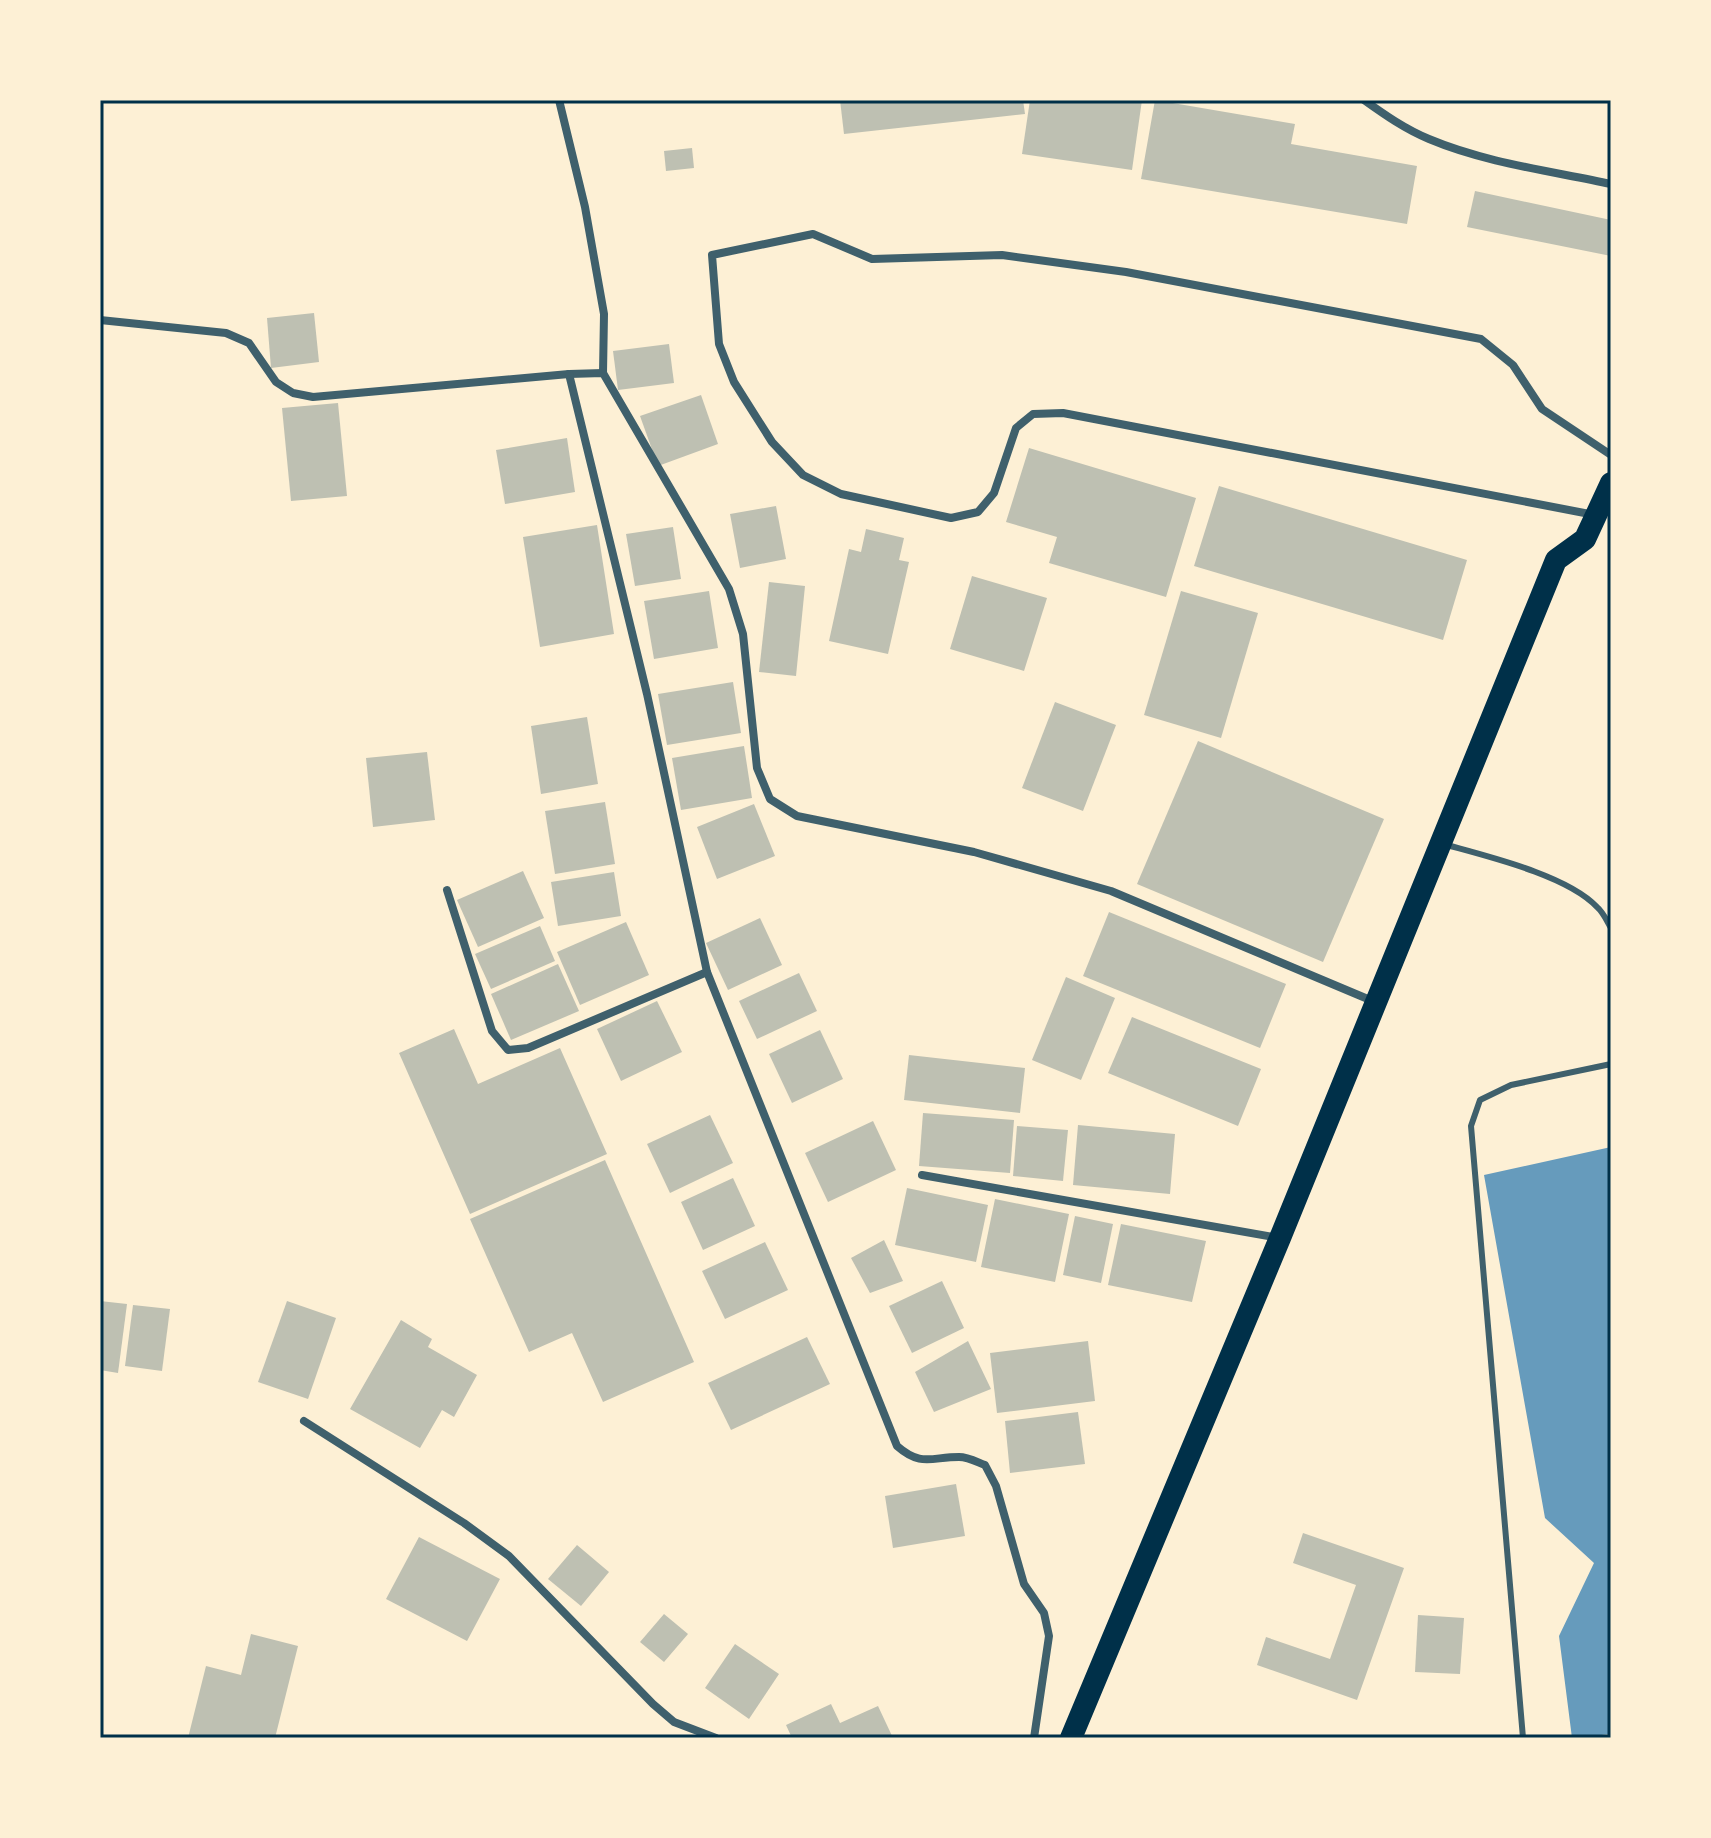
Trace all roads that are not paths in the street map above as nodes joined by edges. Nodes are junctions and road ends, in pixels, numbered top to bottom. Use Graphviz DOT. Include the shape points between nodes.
graph roads {
  1 [pos="559,100"];
  2 [pos="1364,100"];
  3 [pos="1611,184"];
  4 [pos="100,320"];
  5 [pos="603,373"];
  6 [pos="569,374"];
  7 [pos="1611,455"];
  8 [pos="1611,483"];
  9 [pos="1596,515"];
  10 [pos="1441,843"];
  11 [pos="447,890"];
  12 [pos="1611,928"];
  13 [pos="707,972"];
  14 [pos="1376,1002"];
  15 [pos="1611,1064"];
  16 [pos="922,1175"];
  17 [pos="1280,1238"];
  18 [pos="304,1421"];
  19 [pos="716,1738"];
  20 [pos="1034,1738"];
  21 [pos="1071,1738"];
  22 [pos="1523,1738"];
  1 -- 5 [label="street" via="604,314"];
  2 -- 3 [label="street" via="1396,122 1465,153"];
  4 -- 6 [label="street" via="226,333 249,343 276,382 313,397"];
  5 -- 6 [label="street"];
  5 -- 14 [label="street" via="729,589 743,634 757,768 770,799 797,816 974,852 1111,891"];
  6 -- 13 [label="street" via="647,694"];
  7 -- 9 [label="street" via="1542,409 1513,365 1481,339 1126,272 1018,257 872,259 813,234 712,255 719,344 734,382 772,442 803,475 841,494 951,518 978,512 994,493 1016,428 1033,414 1063,413"];
  8 -- 9 [label="highway"];
  9 -- 10 [label="highway" via="1585,539 1556,560"];
  10 -- 12 [label="lane" via="1566,886 1597,906"];
  10 -- 14 [label="highway"];
  11 -- 13 [label="street" via="492,1031 508,1050 528,1048"];
  13 -- 20 [label="street" via="897,1446 910,1458 963,1457 985,1465 996,1486 1024,1584 1044,1613 1049,1636"];
  14 -- 17 [label="highway"];
  15 -- 22 [label="lane" via="1511,1085 1480,1100 1471,1126"];
  16 -- 17 [label="street"];
  17 -- 21 [label="highway"];
  18 -- 19 [label="street" via="509,1556 653,1704 674,1722"];
}
